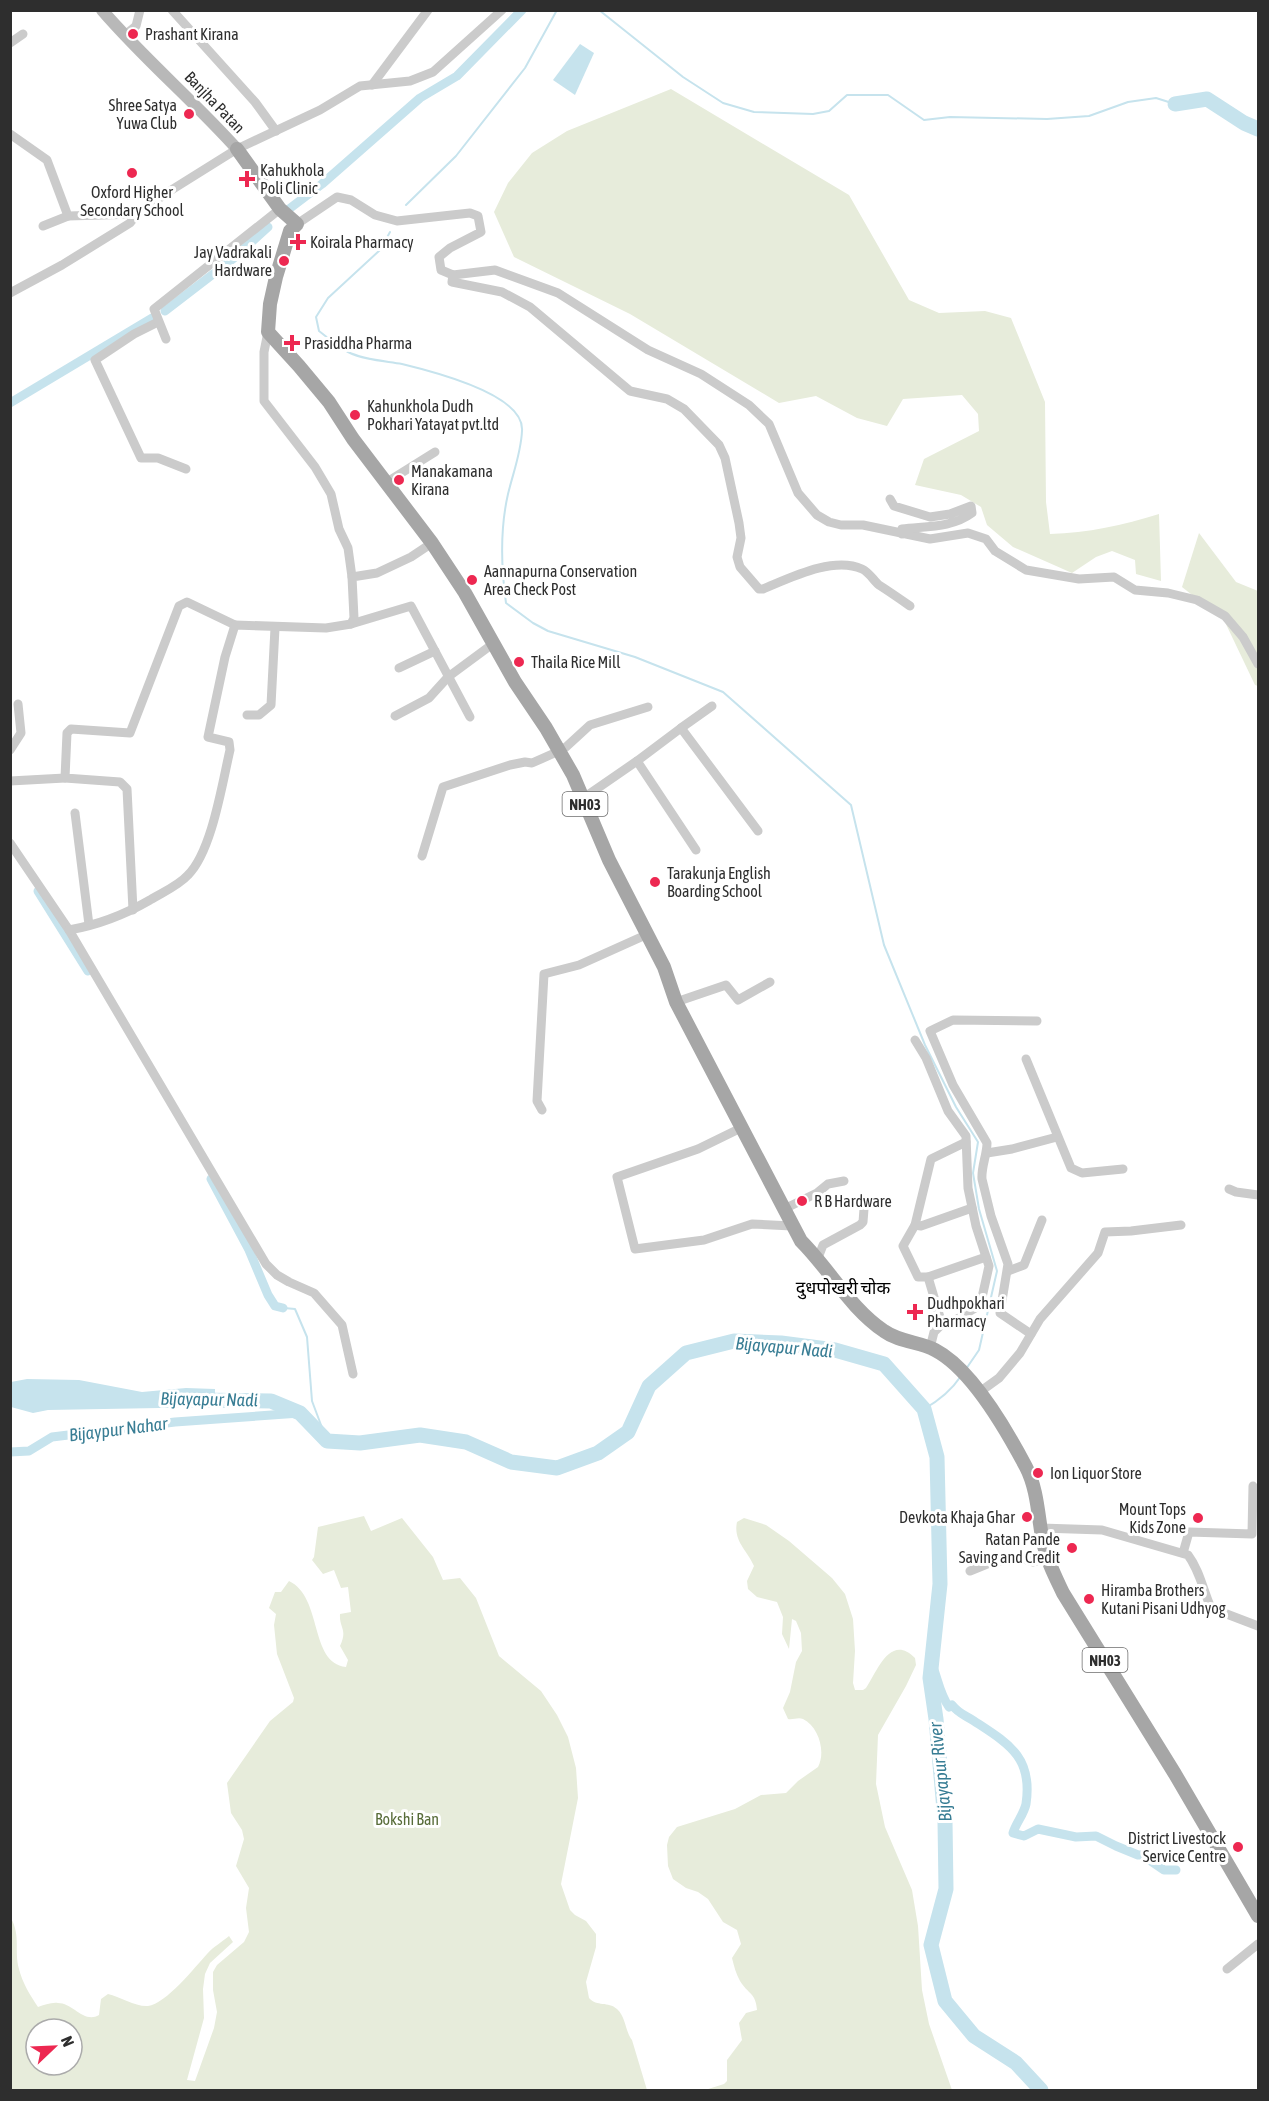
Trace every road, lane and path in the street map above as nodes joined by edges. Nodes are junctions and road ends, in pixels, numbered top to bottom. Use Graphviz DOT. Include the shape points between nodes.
graph roads {
  1 [pos="102,10"];
  2 [pos="140,10"];
  3 [pos="172,10"];
  4 [pos="428,10"];
  5 [pos="502,10"];
  6 [pos="23,34"];
  7 [pos="124,36"];
  8 [pos="10,43"];
  9 [pos="372,85"];
  10 [pos="276,131"];
  11 [pos="10,134"];
  12 [pos="237,149"];
  13 [pos="280,209"];
  14 [pos="137,214"];
  15 [pos="68,216"];
  16 [pos="297,224"];
  17 [pos="43,226"];
  18 [pos="453,275"];
  19 [pos="10,293"];
  20 [pos="158,322"];
  21 [pos="268,332"];
  22 [pos="166,339"];
  23 [pos="435,452"];
  24 [pos="186,469"];
  25 [pos="387,482"];
  26 [pos="890,499"];
  27 [pos="902,534"];
  28 [pos="432,543"];
  29 [pos="352,577"];
  30 [pos="910,606"];
  31 [pos="351,624"];
  32 [pos="235,625"];
  33 [pos="275,628"];
  34 [pos="494,643"];
  35 [pos="435,651"];
  36 [pos="1258,664"];
  37 [pos="399,668"];
  38 [pos="448,677"];
  39 [pos="18,704"];
  40 [pos="712,706"];
  41 [pos="648,707"];
  42 [pos="247,716"];
  43 [pos="395,716"];
  44 [pos="470,717"];
  45 [pos="681,728"];
  46 [pos="10,750"];
  47 [pos="559,750"];
  48 [pos="637,762"];
  49 [pos="65,778"];
  50 [pos="10,781"];
  51 [pos="582,799"];
  52 [pos="75,813"];
  53 [pos="758,831"];
  54 [pos="10,843"];
  55 [pos="696,850"];
  56 [pos="422,856"];
  57 [pos="133,910"];
  58 [pos="89,925"];
  59 [pos="69,930"];
  60 [pos="648,934"];
  61 [pos="770,982"];
  62 [pos="676,1002"];
  63 [pos="1037,1021"];
  64 [pos="915,1040"];
  65 [pos="1026,1059"];
  66 [pos="542,1110"];
  67 [pos="742,1127"];
  68 [pos="1057,1137"];
  69 [pos="966,1143"];
  70 [pos="987,1153"];
  71 [pos="1122,1169"];
  72 [pos="844,1181"];
  73 [pos="1228,1189"];
  74 [pos="1258,1195"];
  75 [pos="972,1208"];
  76 [pos="784,1209"];
  77 [pos="864,1209"];
  78 [pos="1042,1221"];
  79 [pos="1181,1225"];
  80 [pos="792,1226"];
  81 [pos="915,1226"];
  82 [pos="818,1257"];
  83 [pos="986,1257"];
  84 [pos="1008,1271"];
  85 [pos="928,1277"];
  86 [pos="942,1324"];
  87 [pos="1031,1334"];
  88 [pos="930,1348"];
  89 [pos="353,1374"];
  90 [pos="981,1391"];
  91 [pos="1254,1486"];
  92 [pos="1041,1528"];
  93 [pos="1183,1553"];
  94 [pos="1047,1558"];
  95 [pos="970,1571"];
  96 [pos="1258,1626"];
  97 [pos="1258,1916"];
  98 [pos="1258,1944"];
  99 [pos="1227,1969"];
  1 -- 7 [label="main road, Banjha Patan"];
  2 -- 7 [label="street" via="136,26"];
  3 -- 10 [label="street"];
  4 -- 9 [label="street"];
  5 -- 9 [label="street" via="433,72 410,81"];
  6 -- 8 [label="street"];
  7 -- 12 [label="main road, Banjha Patan"];
  9 -- 10 [label="street" via="360,87"];
  10 -- 12 [label="street"];
  11 -- 15 [label="street" via="47,160"];
  12 -- 13 [label="main road, Banjha Patan"];
  12 -- 14 [label="street"];
  13 -- 16 [label="main road, Banjha Patan"];
  13 -- 20 [label="street" via="154,309"];
  14 -- 15 [label="street"];
  14 -- 19 [label="street" via="130,223"];
  15 -- 17 [label="street"];
  16 -- 18 [label="street" via="337,197 397,221 470,213 478,216 481,232 439,257 441,270"];
  16 -- 21 [label="main road" via="290,231 276,276"];
  18 -- 27 [label="street" via="495,270 558,292 648,350 701,374 749,405 769,424 798,492 817,515 841,525 863,525"];
  18 -- 30 [label="street" via="452,282 502,292 530,307 630,391 667,399 684,409 722,452 739,523 737,556 740,567 759,589 814,569 851,567 864,569"];
  20 -- 22 [label="street"];
  20 -- 24 [label="street" via="94,360 141,458 158,458"];
  21 -- 25 [label="main road, NH03" via="329,402"];
  21 -- 29 [label="street" via="264,401 331,494 348,548"];
  23 -- 25 [label="street"];
  25 -- 28 [label="main road, NH03"];
  26 -- 27 [label="street" via="894,506 930,517 971,506 972,513 966,518 945,525 902,529"];
  27 -- 36 [label="street" via="930,538 968,533 986,539 995,551 1026,570 1079,579 1114,577 1135,590 1168,592 1197,600 1225,616"];
  28 -- 29 [label="street" via="377,573"];
  28 -- 34 [label="main road, NH03"];
  29 -- 31 [label="street"];
  31 -- 33 [label="street"];
  31 -- 35 [label="street" via="411,606"];
  32 -- 33 [label="street"];
  32 -- 49 [label="street" via="187,602 179,606 130,733 69,731"];
  32 -- 57 [label="street" via="208,737 229,742 230,750 208,839 191,873 182,882"];
  33 -- 42 [label="street" via="271,705 259,715"];
  34 -- 38 [label="street"];
  34 -- 47 [label="main road, NH03"];
  35 -- 37 [label="street"];
  35 -- 38 [label="street"];
  38 -- 43 [label="street" via="429,698"];
  38 -- 44 [label="street"];
  39 -- 46 [label="street" via="21,734"];
  40 -- 45 [label="street"];
  41 -- 47 [label="street" via="590,725"];
  45 -- 48 [label="street"];
  45 -- 53 [label="street"];
  47 -- 51 [label="main road, NH03"];
  47 -- 56 [label="street" via="532,763 510,765 442,788"];
  48 -- 51 [label="street"];
  48 -- 55 [label="street"];
  49 -- 50 [label="street"];
  49 -- 57 [label="street" via="120,782 127,789"];
  51 -- 60 [label="main road, NH03"];
  52 -- 58 [label="street"];
  54 -- 59 [label="street"];
  57 -- 58 [label="street"];
  58 -- 59 [label="street"];
  59 -- 89 [label="street" via="266,1264 283,1278 314,1293 342,1325"];
  60 -- 62 [label="main road, NH03"];
  60 -- 66 [label="street" via="579,965 544,974 537,1101"];
  61 -- 62 [label="street" via="738,1000 726,985"];
  62 -- 67 [label="main road, NH03"];
  63 -- 70 [label="street" via="953,1020 930,1031 953,1085 984,1135"];
  64 -- 69 [label="street" via="948,1111 966,1136"];
  65 -- 68 [label="street"];
  67 -- 76 [label="main road, NH03"];
  67 -- 80 [label="street" via="698,1149 617,1177 635,1249 704,1240 752,1224"];
  68 -- 70 [label="street"];
  68 -- 71 [label="street" via="1073,1170 1083,1173"];
  69 -- 75 [label="street"];
  69 -- 81 [label="street" via="932,1159"];
  70 -- 84 [label="street" via="982,1179"];
  72 -- 76 [label="street" via="828,1184"];
  73 -- 74 [label="street"];
  75 -- 81 [label="street"];
  75 -- 83 [label="street"];
  76 -- 80 [label="main road, NH03"];
  77 -- 82 [label="street" via="863,1222 823,1245"];
  78 -- 84 [label="street" via="1024,1265"];
  79 -- 87 [label="street" via="1105,1232 1098,1253"];
  80 -- 82 [label="main road, NH03"];
  81 -- 85 [label="street" via="903,1246 918,1277"];
  82 -- 88 [label="main road, NH03" via="829,1275 883,1331"];
  83 -- 85 [label="street"];
  83 -- 86 [label="street" via="988,1274 978,1307"];
  84 -- 87 [label="street" via="1000,1313"];
  85 -- 86 [label="street"];
  86 -- 88 [label="street" via="933,1332"];
  87 -- 90 [label="street" via="999,1378"];
  88 -- 90 [label="main road, NH03" via="951,1361"];
  90 -- 92 [label="main road, NH03" via="1028,1470"];
  91 -- 93 [label="street" via="1252,1534 1189,1532"];
  92 -- 93 [label="street" via="1102,1530"];
  92 -- 94 [label="main road, NH03"];
  93 -- 96 [label="street" via="1196,1566 1212,1608"];
  94 -- 95 [label="street" via="1033,1562 1021,1558"];
  94 -- 97 [label="main road, NH03" via="1069,1604"];
  98 -- 99 [label="street"];
}
